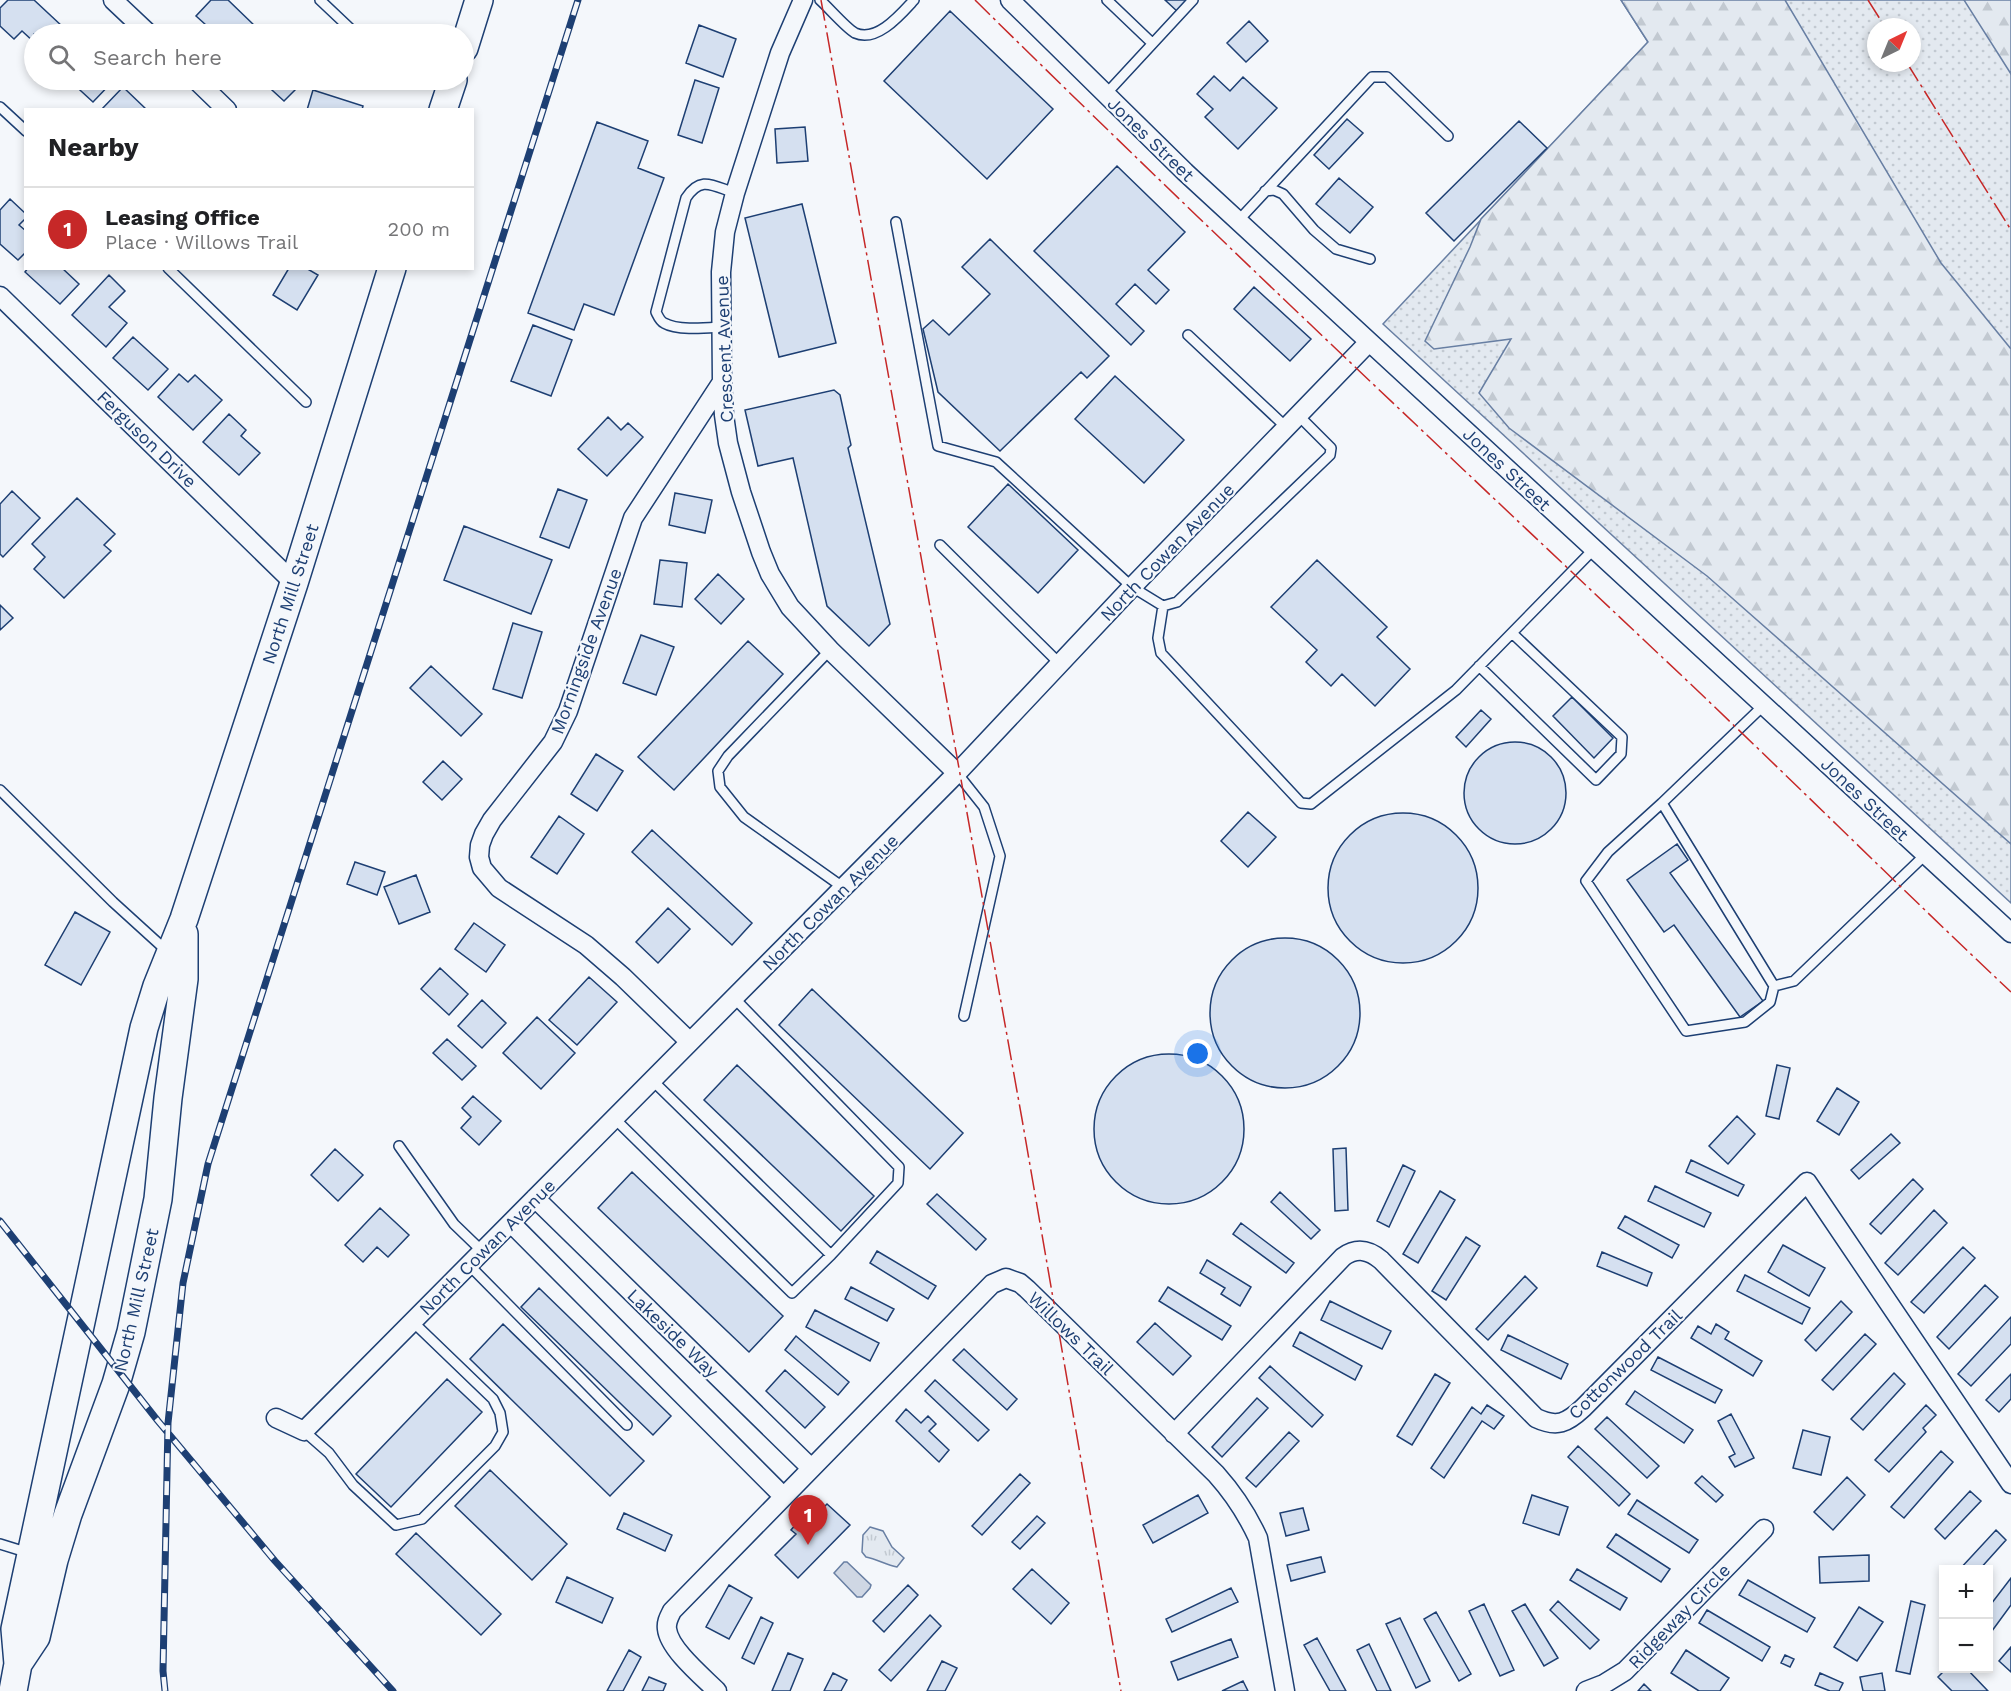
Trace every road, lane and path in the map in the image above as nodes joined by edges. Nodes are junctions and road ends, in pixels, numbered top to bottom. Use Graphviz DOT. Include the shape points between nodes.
graph roads {
  1 [pos="113,0"];
  2 [pos="320,0"];
  3 [pos="479,0"];
  4 [pos="803,0"];
  5 [pos="820,0"];
  6 [pos="914,0"];
  7 [pos="1107,0"];
  8 [pos="1193,0"];
  9 [pos="1013,1"];
  10 [pos="138,24"];
  11 [pos="345,24"];
  12 [pos="472,24"];
  13 [pos="1152,43"];
  14 [pos="206,90"];
  15 [pos="450,90"];
  16 [pos="1106,94"];
  17 [pos="0,107"];
  18 [pos="225,108"];
  19 [pos="444,108"];
  20 [pos="24,129"];
  21 [pos="1448,136"];
  22 [pos="1265,191"];
  23 [pos="735,193"];
  24 [pos="1238,221"];
  25 [pos="896,222"];
  26 [pos="1370,259"];
  27 [pos="170,270"];
  28 [pos="391,270"];
  29 [pos="0,296"];
  30 [pos="721,327"];
  31 [pos="1188,335"];
  32 [pos="1369,342"];
  33 [pos="722,382"];
  34 [pos="306,402"];
  35 [pos="1294,422"];
  36 [pos="940,545"];
  37 [pos="1594,549"];
  38 [pos="294,583"];
  39 [pos="1132,587"];
  40 [pos="1163,606"];
  41 [pos="1512,633"];
  42 [pos="830,650"];
  43 [pos="1060,664"];
  44 [pos="1479,666"];
  45 [pos="1764,705"];
  46 [pos="957,773"];
  47 [pos="0,790"];
  48 [pos="1662,803"];
  49 [pos="1925,855"];
  50 [pos="844,888"];
  51 [pos="184,919"];
  52 [pos="2011,933"];
  53 [pos="170,954"];
  54 [pos="1774,986"];
  55 [pos="734,998"];
  56 [pos="964,1016"];
  57 [pos="690,1042"];
  58 [pos="652,1080"];
  59 [pos="614,1118"];
  60 [pos="399,1146"];
  61 [pos="535,1198"];
  62 [pos="511,1223"];
  63 [pos="483,1252"];
  64 [pos="831,1255"];
  65 [pos="469,1266"];
  66 [pos="413,1322"];
  67 [pos="276,1418"];
  68 [pos="627,1425"];
  69 [pos="304,1431"];
  70 [pos="1174,1434"];
  71 [pos="811,1467"];
  72 [pos="2011,1484"];
  73 [pos="783,1496"];
  74 [pos="1764,1529"];
  75 [pos="0,1544"];
  76 [pos="31,1553"];
  77 [pos="18,1664"];
  78 [pos="13,1691"];
  79 [pos="717,1691"];
  80 [pos="1285,1691"];
  81 [pos="1586,1691"];
  1 -- 10 [label="street"];
  2 -- 11 [label="lane"];
  3 -- 12 [label="main road"];
  4 -- 23 [label="street, Crescent Avenue" via="780,53"];
  5 -- 6 [label="lane" via="855,33 868,35 879,32"];
  7 -- 13 [label="lane"];
  8 -- 13 [label="lane"];
  9 -- 16 [label="street, Jones Street"];
  13 -- 16 [label="lane"];
  14 -- 18 [label="street"];
  15 -- 19 [label="main road"];
  16 -- 24 [label="street, Jones Street"];
  17 -- 20 [label="lane"];
  21 -- 22 [label="lane" via="1387,77 1372,77"];
  22 -- 24 [label="lane"];
  22 -- 26 [label="lane" via="1283,194 1336,249"];
  23 -- 30 [label="street, Crescent Avenue" via="725,232"];
  23 -- 30 [label="lane" via="705,183 691,189 656,312 662,323 671,326"];
  24 -- 32 [label="street, Jones Street"];
  25 -- 39 [label="lane" via="938,446 996,462"];
  27 -- 34 [label="lane"];
  28 -- 38 [label="main road, North Mill Street"];
  29 -- 38 [label="street, Ferguson Drive"];
  30 -- 33 [label="street, Crescent Avenue"];
  31 -- 35 [label="lane"];
  32 -- 35 [label="street, North Cowan Avenue"];
  32 -- 37 [label="street, Jones Street"];
  33 -- 42 [label="street, Crescent Avenue" via="728,443 761,552 790,607"];
  33 -- 57 [label="street, Morningside Avenue" via="633,518 561,727 492,820 480,845 479,857 482,868 500,888 586,945"];
  35 -- 39 [label="street, North Cowan Avenue"];
  35 -- 40 [label="lane" via="1330,448 1330,455 1177,602"];
  36 -- 43 [label="lane"];
  37 -- 41 [label="lane"];
  37 -- 45 [label="street, Jones Street"];
  38 -- 51 [label="main road, North Mill Street"];
  39 -- 40 [label="lane"];
  39 -- 43 [label="street, North Cowan Avenue"];
  40 -- 44 [label="lane" via="1158,638 1161,652 1301,802 1311,804 1456,690"];
  41 -- 44 [label="lane"];
  41 -- 44 [label="lane" via="1622,738 1621,754 1596,780"];
  42 -- 46 [label="street, Crescent Avenue"];
  42 -- 50 [label="lane" via="718,771 720,787 744,817"];
  43 -- 46 [label="street, North Cowan Avenue"];
  45 -- 48 [label="lane"];
  45 -- 49 [label="street, Jones Street"];
  46 -- 50 [label="street, North Cowan Avenue"];
  46 -- 56 [label="lane" via="984,807 1000,856"];
  47 -- 53 [label="lane"];
  48 -- 54 [label="lane"];
  48 -- 54 [label="lane" via="1608,852 1586,881 1686,1031 1745,1022 1770,1002"];
  49 -- 52 [label="street, Jones Street"];
  49 -- 54 [label="lane" via="1794,981"];
  50 -- 55 [label="street, North Cowan Avenue"];
  51 -- 53 [label="main road, North Mill Street"];
  51 -- 77 [label="main road, North Mill Street" via="184,979 158,1199 136,1312 116,1384 68,1514 36,1637"];
  53 -- 76 [label="main road, North Mill Street" via="144,1028"];
  55 -- 57 [label="street, North Cowan Avenue"];
  55 -- 64 [label="lane" via="899,1167 898,1183"];
  57 -- 58 [label="street, North Cowan Avenue"];
  58 -- 59 [label="street, North Cowan Avenue"];
  58 -- 64 [label="lane"];
  59 -- 61 [label="street, North Cowan Avenue"];
  59 -- 64 [label="lane" via="792,1293"];
  60 -- 63 [label="lane" via="454,1224"];
  61 -- 62 [label="street, North Cowan Avenue"];
  61 -- 71 [label="street, Lakeside Way"];
  62 -- 63 [label="street, North Cowan Avenue"];
  62 -- 73 [label="street, Lakeside Way"];
  63 -- 65 [label="street, North Cowan Avenue"];
  65 -- 66 [label="street, North Cowan Avenue"];
  65 -- 68 [label="lane"];
  66 -- 69 [label="street, North Cowan Avenue"];
  66 -- 69 [label="lane" via="493,1399 503,1432 495,1446 422,1519 396,1525"];
  67 -- 69 [label="street"];
  70 -- 71 [label="street, Willows Trail" via="1028,1289 1005,1278 992,1284"];
  70 -- 72 [label="street, Cottonwood Trail" via="1344,1257 1358,1250 1381,1260 1527,1411 1544,1422 1567,1421 1807,1182"];
  70 -- 80 [label="street, Willows Trail" via="1226,1485 1251,1523 1262,1556"];
  71 -- 73 [label="street, Willows Trail"];
  73 -- 79 [label="street, Willows Trail" via="668,1619 669,1638"];
  74 -- 81 [label="street, Ridgeway Circle" via="1625,1671"];
  75 -- 76 [label="lane"];
  76 -- 77 [label="main road, North Mill Street" via="15,1629"];
  77 -- 78 [label="main road, North Mill Street"];
}
